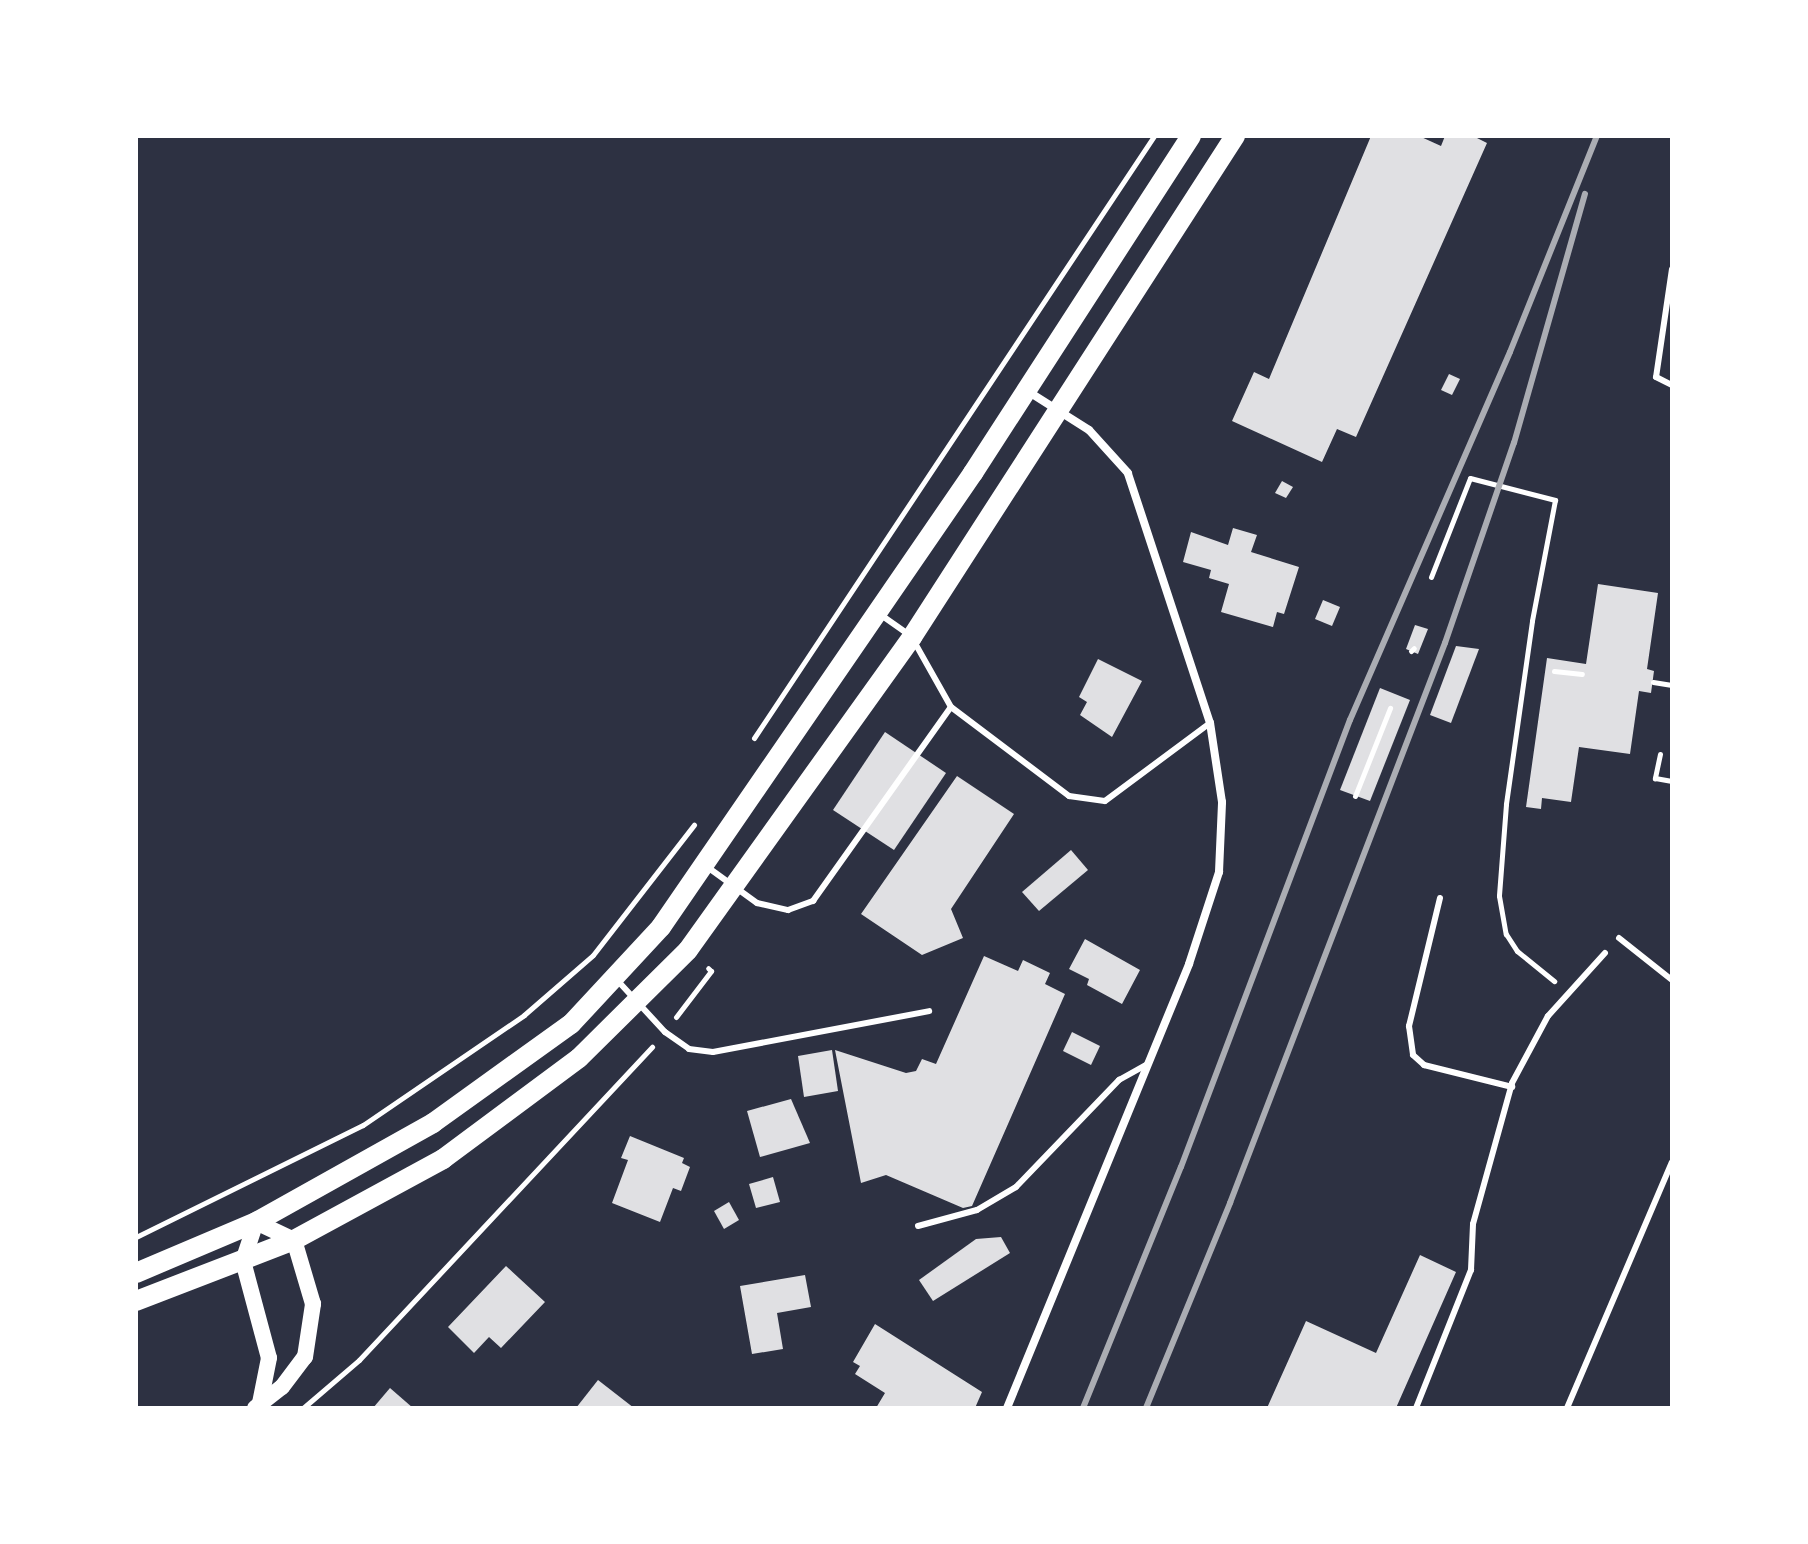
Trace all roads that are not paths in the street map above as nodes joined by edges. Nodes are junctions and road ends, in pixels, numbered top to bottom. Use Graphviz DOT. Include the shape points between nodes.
graph roads {
  1 [pos="1191,136"];
  2 [pos="1235,136"];
  3 [pos="1672,269"];
  4 [pos="1672,385"];
  5 [pos="1025,389"];
  6 [pos="1060,411"];
  7 [pos="879,613"];
  8 [pos="912,637"];
  9 [pos="951,707"];
  10 [pos="1210,723"];
  11 [pos="705,866"];
  12 [pos="735,889"];
  13 [pos="1440,898"];
  14 [pos="1619,938"];
  15 [pos="1605,953"];
  16 [pos="614,977"];
  17 [pos="1672,980"];
  18 [pos="638,1002"];
  19 [pos="929,1011"];
  20 [pos="1146,1065"];
  21 [pos="1512,1087"];
  22 [pos="1672,1162"];
  23 [pos="256,1222"];
  24 [pos="918,1226"];
  25 [pos="294,1240"];
  26 [pos="243,1261"];
  27 [pos="136,1273"];
  28 [pos="136,1301"];
  29 [pos="257,1405"];
  30 [pos="1007,1408"];
  31 [pos="1416,1408"];
  32 [pos="1567,1408"];
  1 -- 5 [label="main road"];
  2 -- 6 [label="main road"];
  3 -- 4 [label="lane" via="1656,377"];
  5 -- 6 [label="street"];
  5 -- 7 [label="main road"];
  6 -- 8 [label="main road"];
  6 -- 10 [label="street" via="1089,430 1128,473"];
  7 -- 8 [label="lane"];
  7 -- 11 [label="main road"];
  8 -- 9 [label="lane"];
  8 -- 12 [label="main road"];
  9 -- 10 [label="lane" via="1069,796 1105,801"];
  9 -- 12 [label="lane" via="813,901 788,910 757,903"];
  10 -- 20 [label="street" via="1222,802 1219,872 1189,964"];
  11 -- 12 [label="lane"];
  11 -- 16 [label="main road" via="661,927"];
  12 -- 18 [label="main road"];
  13 -- 21 [label="lane" via="1409,1026 1413,1055 1424,1065"];
  14 -- 17 [label="lane"];
  15 -- 21 [label="lane" via="1568,991"];
  16 -- 18 [label="lane"];
  16 -- 23 [label="main road" via="571,1024 495,1081 371,1162"];
  18 -- 19 [label="lane" via="689,1049 713,1052"];
  18 -- 25 [label="main road" via="579,1058 488,1129 402,1184"];
  20 -- 24 [label="lane" via="1119,1080 1016,1187 977,1210"];
  20 -- 30 [label="street"];
  21 -- 31 [label="lane" via="1473,1224 1471,1270"];
  22 -- 32 [label="lane"];
  23 -- 25 [label="main road"];
  23 -- 26 [label="main road"];
  23 -- 27 [label="main road"];
  25 -- 26 [label="main road"];
  25 -- 29 [label="main road" via="313,1304 310,1335 295,1372"];
  26 -- 28 [label="main road"];
  26 -- 29 [label="main road" via="269,1358"];
}
